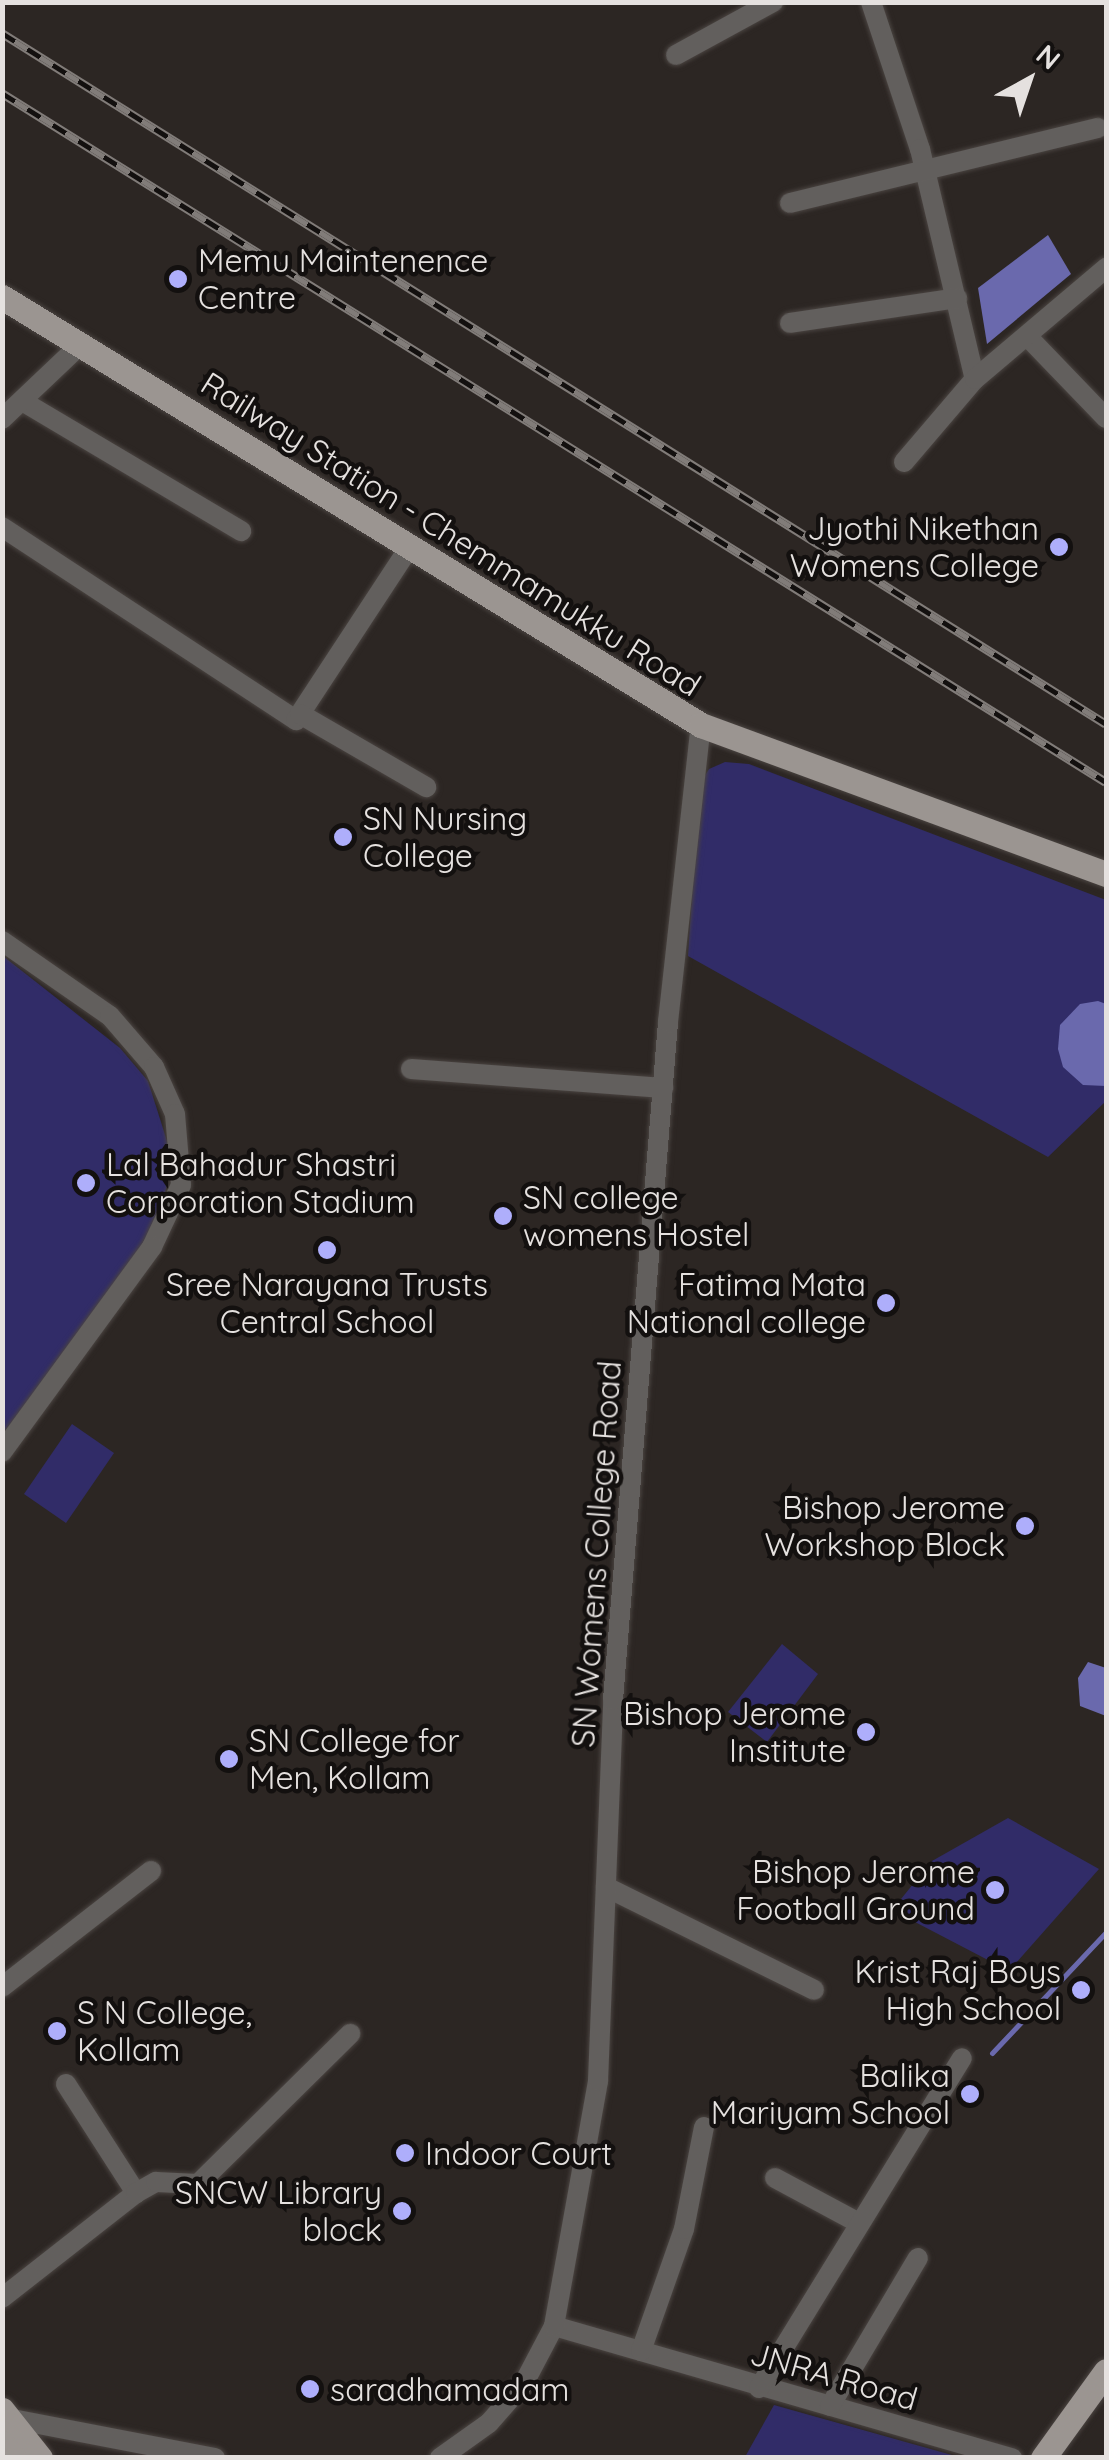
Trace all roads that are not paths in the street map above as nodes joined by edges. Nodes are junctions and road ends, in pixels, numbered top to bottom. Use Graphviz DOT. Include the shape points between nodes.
graph roads {
  1 [pos="774,2"];
  2 [pos="870,2"];
  3 [pos="676,55"];
  4 [pos="1098,128"];
  5 [pos="924,167"];
  6 [pos="790,204"];
  7 [pos="1106,268"];
  8 [pos="2,297"];
  9 [pos="958,298"];
  10 [pos="790,323"];
  11 [pos="1027,336"];
  12 [pos="79,346"];
  13 [pos="975,379"];
  14 [pos="22,401"];
  15 [pos="1106,418"];
  16 [pos="2,419"];
  17 [pos="904,462"];
  18 [pos="2,526"];
  19 [pos="241,531"];
  20 [pos="409,548"];
  21 [pos="300,714"];
  22 [pos="700,725"];
  23 [pos="426,787"];
  24 [pos="1106,874"];
  25 [pos="2,941"];
  26 [pos="410,1069"];
  27 [pos="662,1088"];
  28 [pos="2,1452"];
  29 [pos="151,1871"];
  30 [pos="606,1886"];
  31 [pos="2,1987"];
  32 [pos="814,1990"];
  33 [pos="350,2034"];
  34 [pos="962,2058"];
  35 [pos="66,2084"];
  36 [pos="704,2127"];
  37 [pos="775,2178"];
  38 [pos="136,2193"];
  39 [pos="859,2224"];
  40 [pos="918,2258"];
  41 [pos="2,2298"];
  42 [pos="554,2326"];
  43 [pos="641,2352"];
  44 [pos="1106,2371"];
  45 [pos="759,2388"];
  46 [pos="1106,2394"];
  47 [pos="830,2406"];
  48 [pos="3,2414"];
  49 [pos="2,2443"];
  50 [pos="14,2458"];
  51 [pos="40,2458"];
  52 [pos="215,2458"];
  53 [pos="440,2458"];
  54 [pos="1012,2458"];
  55 [pos="1043,2458"];
  56 [pos="1060,2458"];
  1 -- 3 [label="street"];
  2 -- 5 [label="street"];
  4 -- 5 [label="street"];
  5 -- 6 [label="street"];
  5 -- 9 [label="street"];
  7 -- 11 [label="street"];
  8 -- 12 [label="main road, Railway Station - Chemmamukku Road"];
  9 -- 10 [label="street"];
  9 -- 13 [label="street"];
  11 -- 13 [label="street"];
  11 -- 15 [label="street"];
  12 -- 14 [label="street"];
  12 -- 20 [label="main road, Railway Station - Chemmamukku Road"];
  13 -- 17 [label="street"];
  14 -- 16 [label="street"];
  14 -- 19 [label="street"];
  18 -- 21 [label="street" via="296,720"];
  20 -- 21 [label="street"];
  20 -- 22 [label="main road, Railway Station - Chemmamukku Road"];
  21 -- 23 [label="street"];
  22 -- 24 [label="main road, Railway Station - Chemmamukku Road"];
  22 -- 27 [label="street, SN Womens College Road"];
  25 -- 28 [label="street" via="110,1016 154,1067 175,1114 181,1185 152,1247"];
  26 -- 27 [label="street"];
  27 -- 30 [label="street, SN Womens College Road" via="613,1700"];
  29 -- 31 [label="street"];
  30 -- 32 [label="street"];
  30 -- 42 [label="street, SN Womens College Road" via="598,2081"];
  33 -- 38 [label="street" via="198,2184 156,2182"];
  34 -- 39 [label="street"];
  35 -- 38 [label="street"];
  36 -- 43 [label="street" via="684,2229"];
  37 -- 39 [label="street"];
  38 -- 41 [label="street"];
  39 -- 45 [label="street"];
  40 -- 47 [label="street"];
  42 -- 43 [label="street, JNRA Road"];
  42 -- 53 [label="street, SN Womens College Road" via="524,2383 489,2424"];
  43 -- 45 [label="street, JNRA Road"];
  44 -- 55 [label="main road"];
  45 -- 47 [label="street, JNRA Road"];
  46 -- 56 [label="main road"];
  47 -- 54 [label="street, JNRA Road"];
  48 -- 51 [label="main road"];
  48 -- 52 [label="street"];
  49 -- 50 [label="main road"];
}
